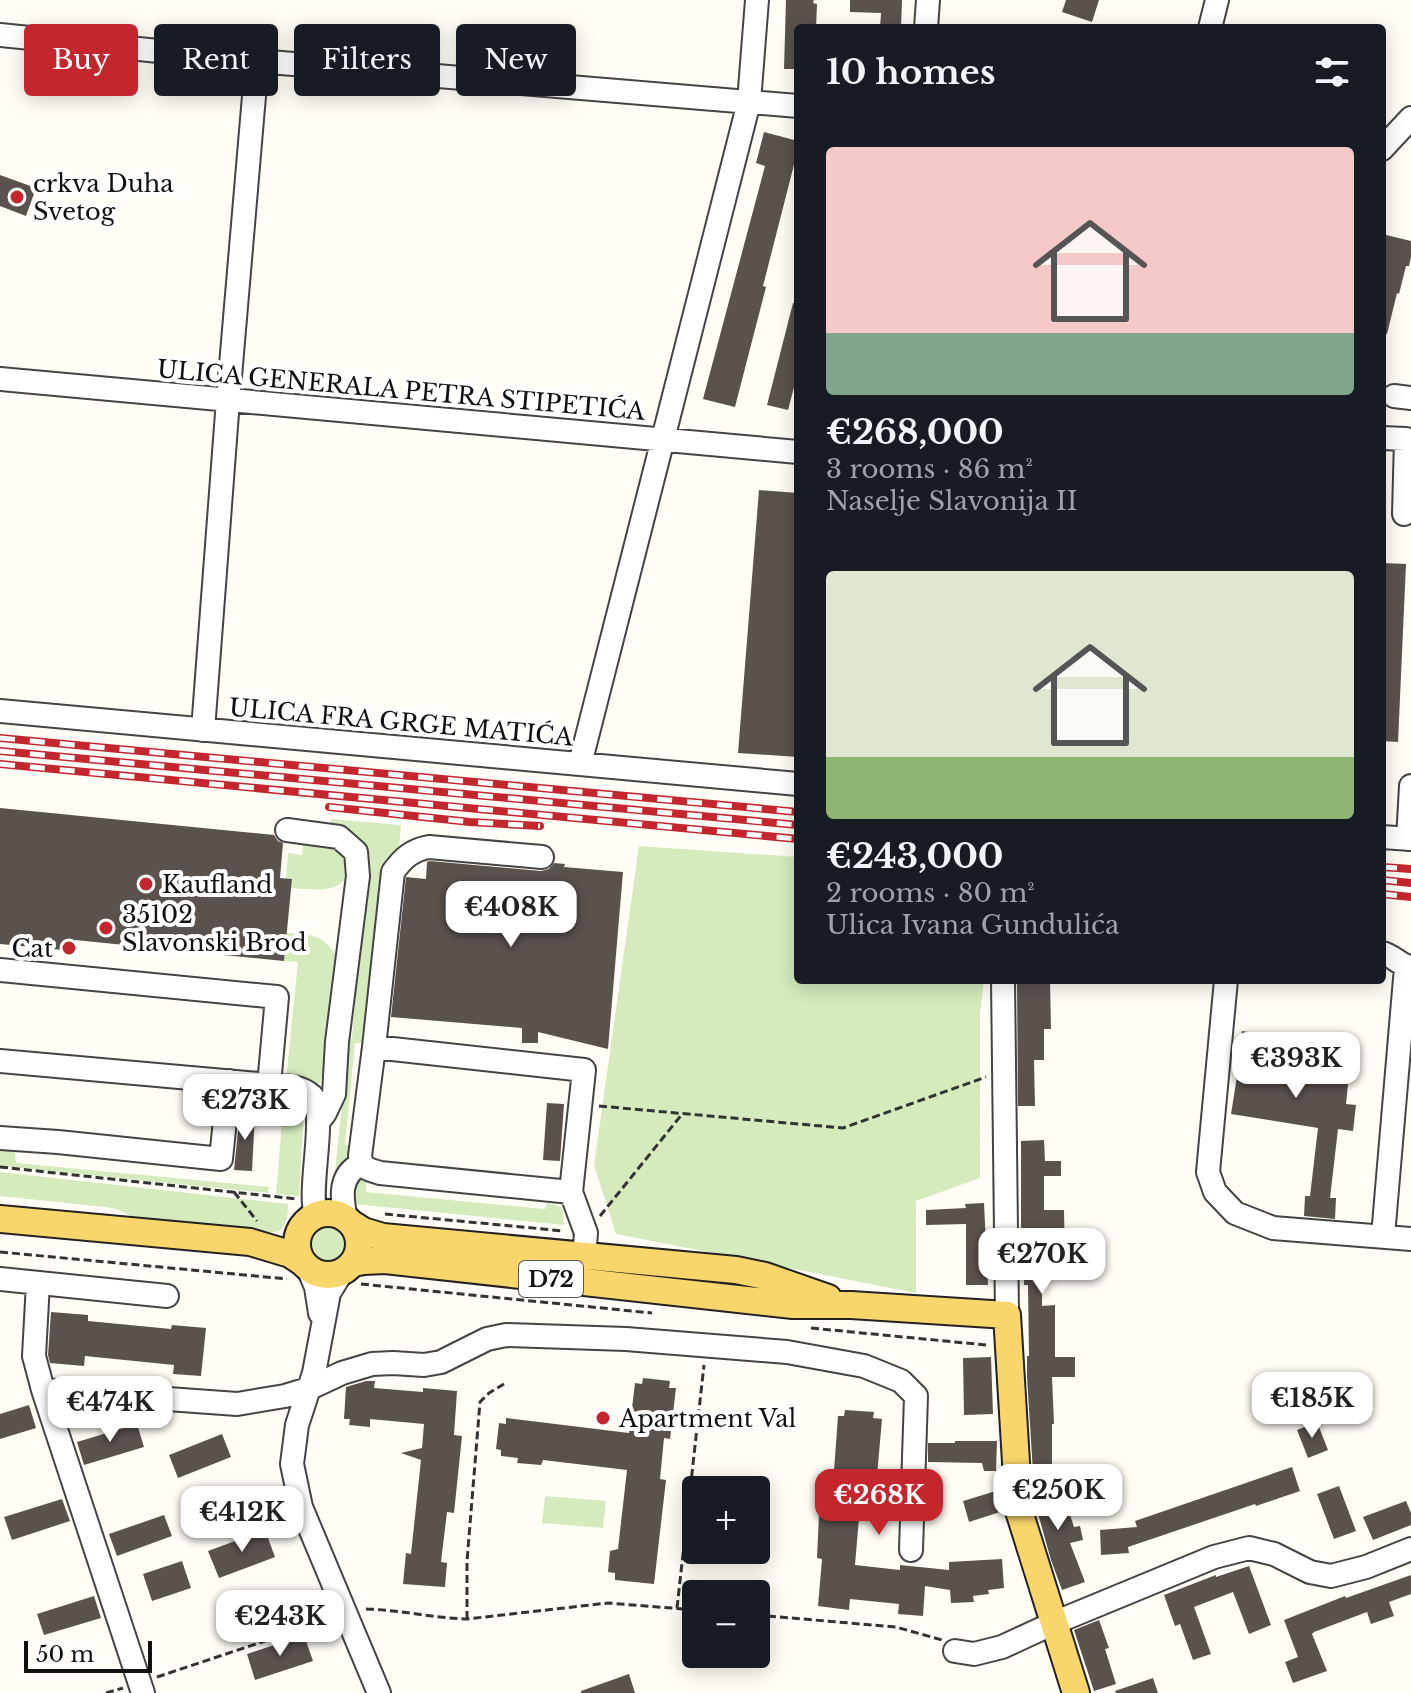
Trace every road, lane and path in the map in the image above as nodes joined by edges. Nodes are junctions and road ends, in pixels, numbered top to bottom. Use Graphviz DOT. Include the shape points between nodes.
graph roads {
  1 [pos="757,0"];
  2 [pos="928,0"];
  3 [pos="1217,0"];
  4 [pos="926,24"];
  5 [pos="1211,24"];
  6 [pos="0,35"];
  7 [pos="154,51"];
  8 [pos="278,63"];
  9 [pos="254,96"];
  10 [pos="749,102"];
  11 [pos="794,106"];
  12 [pos="1411,118"];
  13 [pos="1386,145"];
  14 [pos="0,379"];
  15 [pos="228,400"];
  16 [pos="1386,438"];
  17 [pos="662,439"];
  18 [pos="794,452"];
  19 [pos="1408,468"];
  20 [pos="1399,513"];
  21 [pos="0,711"];
  22 [pos="203,730"];
  23 [pos="580,764"];
  24 [pos="794,784"];
  25 [pos="1411,786"];
  26 [pos="287,830"];
  27 [pos="1397,838"];
  28 [pos="542,857"];
  29 [pos="1386,954"];
  30 [pos="1409,967"];
  31 [pos="0,970"];
  32 [pos="1003,984"];
  33 [pos="1226,984"];
  34 [pos="374,1047"];
  35 [pos="0,1061"];
  36 [pos="1004,1070"];
  37 [pos="229,1081"];
  38 [pos="269,1085"];
  39 [pos="580,1104"];
  40 [pos="318,1112"];
  41 [pos="683,1113"];
  42 [pos="2,1137"];
  43 [pos="361,1164"];
  44 [pos="0,1167"];
  45 [pos="234,1192"];
  46 [pos="571,1192"];
  47 [pos="310,1214"];
  48 [pos="0,1219"];
  49 [pos="349,1221"];
  50 [pos="255,1233"];
  51 [pos="1383,1236"];
  52 [pos="1411,1239"];
  53 [pos="585,1244"];
  54 [pos="0,1252"];
  55 [pos="300,1270"];
  56 [pos="352,1273"];
  57 [pos="0,1279"];
  58 [pos="38,1283"];
  59 [pos="167,1296"];
  60 [pos="851,1305"];
  61 [pos="659,1314"];
  62 [pos="1007,1315"];
  63 [pos="322,1326"];
  64 [pos="802,1327"];
  65 [pos="706,1345"];
  66 [pos="1009,1347"];
  67 [pos="504,1384"];
  68 [pos="308,1389"];
  69 [pos="43,1390"];
  70 [pos="1411,1549"];
  71 [pos="911,1550"];
  72 [pos="677,1608"];
  73 [pos="682,1609"];
  74 [pos="347,1613"];
  75 [pos="770,1616"];
  76 [pos="467,1619"];
  77 [pos="1054,1623"];
  78 [pos="955,1651"];
  79 [pos="141,1688"];
  80 [pos="106,1693"];
  81 [pos="379,1693"];
  82 [pos="1076,1693"];
  1 -- 10 [label="street"];
  2 -- 4 [label="street"];
  3 -- 5 [label="street"];
  6 -- 7 [label="street"];
  8 -- 10 [label="street"];
  9 -- 15 [label="street"];
  10 -- 11 [label="street"];
  10 -- 17 [label="street"];
  12 -- 13 [label="street"];
  14 -- 15 [label="street, ULICA GENERALA PETRA STIPETIĆA"];
  15 -- 17 [label="street, ULICA GENERALA PETRA STIPETIĆA"];
  15 -- 22 [label="street"];
  16 -- 19 [label="street" via="1406,439"];
  17 -- 18 [label="street, ULICA GENERALA PETRA STIPETIĆA"];
  17 -- 23 [label="street"];
  19 -- 20 [label="street"];
  21 -- 22 [label="street, ULICA FRA GRGE MATIĆA"];
  22 -- 23 [label="street, ULICA FRA GRGE MATIĆA"];
  23 -- 24 [label="street, ULICA FRA GRGE MATIĆA"];
  25 -- 27 [label="street"];
  26 -- 40 [label="street" via="339,837 356,852 358,876 334,1094 325,1113"];
  28 -- 34 [label="street" via="429,847 401,860 393,872"];
  29 -- 30 [label="street"];
  30 -- 51 [label="street"];
  31 -- 38 [label="street" via="277,997"];
  32 -- 36 [label="street"];
  33 -- 51 [label="street" via="1208,1172 1215,1192 1235,1213 1273,1228"];
  34 -- 39 [label="street" via="584,1070"];
  34 -- 43 [label="street"];
  35 -- 37 [label="street"];
  36 -- 41 [label="path" via="843,1128"];
  36 -- 62 [label="street"];
  37 -- 38 [label="street"];
  37 -- 42 [label="street" via="221,1159"];
  38 -- 40 [label="street" via="297,1088 314,1097"];
  39 -- 41 [label="path"];
  39 -- 46 [label="street"];
  40 -- 47 [label="street"];
  41 -- 53 [label="path"];
  43 -- 46 [label="street" via="380,1173"];
  43 -- 49 [label="street" via="345,1178 342,1196"];
  44 -- 45 [label="path"];
  45 -- 47 [label="path"];
  45 -- 50 [label="path"];
  46 -- 53 [label="street"];
  47 -- 49 [label="main road, D72" via="337,1214"];
  47 -- 50 [label="main road, D72" via="280,1238"];
  47 -- 55 [label="main road" via="297,1244"];
  48 -- 50 [label="main road, D72"];
  49 -- 53 [label="main road, D72" via="383,1237"];
  49 -- 56 [label="main road" via="360,1243"];
  50 -- 55 [label="main road, D72" via="290,1254"];
  51 -- 52 [label="street"];
  53 -- 60 [label="main road, D72" via="765,1276"];
  54 -- 55 [label="path"];
  55 -- 56 [label="main road, D72"];
  55 -- 63 [label="street" via="318,1296"];
  56 -- 60 [label="main road, D72" via="385,1260 793,1305"];
  56 -- 61 [label="path"];
  56 -- 63 [label="street" via="329,1293"];
  57 -- 58 [label="street"];
  58 -- 59 [label="street"];
  58 -- 69 [label="street" via="34,1356"];
  60 -- 62 [label="main road, D72"];
  62 -- 66 [label="main road"];
  63 -- 68 [label="street"];
  64 -- 66 [label="path"];
  65 -- 68 [label="street" via="506,1335 441,1362 372,1364"];
  65 -- 71 [label="street" via="864,1366 901,1381 916,1396"];
  65 -- 72 [label="path"];
  66 -- 77 [label="main road" via="1019,1511"];
  67 -- 76 [label="path" via="480,1402"];
  68 -- 69 [label="street" via="237,1404"];
  68 -- 74 [label="street" via="293,1446 295,1483"];
  69 -- 79 [label="street"];
  70 -- 77 [label="street" via="1331,1576 1249,1548 1214,1557"];
  72 -- 73 [label="path"];
  72 -- 76 [label="path" via="608,1603"];
  74 -- 76 [label="path" via="393,1610"];
  74 -- 79 [label="path"];
  74 -- 81 [label="street"];
  75 -- 78 [label="path" via="896,1627 942,1640"];
  77 -- 78 [label="street" via="1002,1647 974,1654"];
  77 -- 82 [label="main road"];
  79 -- 80 [label="path"];
}
